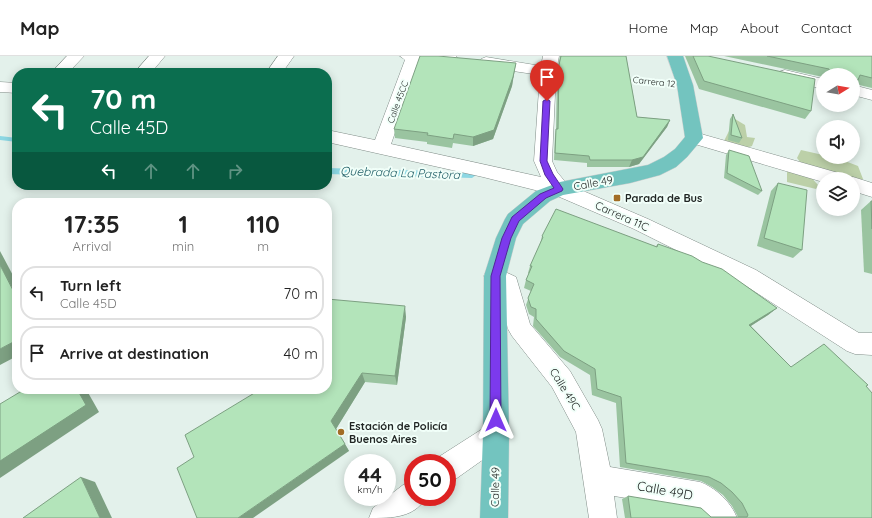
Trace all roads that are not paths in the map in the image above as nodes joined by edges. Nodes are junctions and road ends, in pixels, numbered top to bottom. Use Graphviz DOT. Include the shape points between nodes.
graph roads {
  1 [pos="76,56"];
  2 [pos="157,56"];
  3 [pos="286,56"];
  4 [pos="412,56"];
  5 [pos="675,56"];
  6 [pos="549,64"];
  7 [pos="64,68"];
  8 [pos="147,68"];
  9 [pos="278,68"];
  10 [pos="770,72"];
  11 [pos="816,82"];
  12 [pos="0,87"];
  13 [pos="12,88"];
  14 [pos="860,91"];
  15 [pos="872,94"];
  16 [pos="332,137"];
  17 [pos="694,138"];
  18 [pos="382,148"];
  19 [pos="816,173"];
  20 [pos="860,186"];
  21 [pos="560,189"];
  22 [pos="872,190"];
  23 [pos="496,276"];
  24 [pos="872,344"];
  25 [pos="496,435"];
  26 [pos="456,462"];
  27 [pos="598,479"];
  28 [pos="404,502"];
  29 [pos="384,518"];
  30 [pos="494,518"];
  31 [pos="603,518"];
  32 [pos="722,518"];
  1 -- 7 [label="street"];
  2 -- 8 [label="street"];
  3 -- 9 [label="street"];
  4 -- 6 [label="street" via="506,64"];
  4 -- 18 [label="street, Calle 45CC"];
  5 -- 17 [label="main road" via="685,85"];
  6 -- 21 [label="street" via="544,161 549,175"];
  10 -- 11 [label="street"];
  12 -- 13 [label="street"];
  14 -- 15 [label="street"];
  16 -- 18 [label="street, Carrera 11C"];
  17 -- 19 [label="street"];
  17 -- 21 [label="main road, Calle 49" via="670,162 654,170"];
  18 -- 21 [label="street, Carrera 11C"];
  20 -- 22 [label="street"];
  21 -- 23 [label="main road, Calle 49" via="543,196 515,219 506,238"];
  21 -- 24 [label="street, Carrera 11C" via="642,224 748,276 855,343"];
  23 -- 25 [label="main road, Calle 49"];
  23 -- 27 [label="street, Calle 49C" via="508,283 520,329 561,379 589,429"];
  25 -- 26 [label="street"];
  25 -- 30 [label="main road, Calle 49"];
  27 -- 31 [label="street, Calle 49C"];
  27 -- 32 [label="street, Calle 49D" via="700,496"];
  28 -- 29 [label="street"];
}
